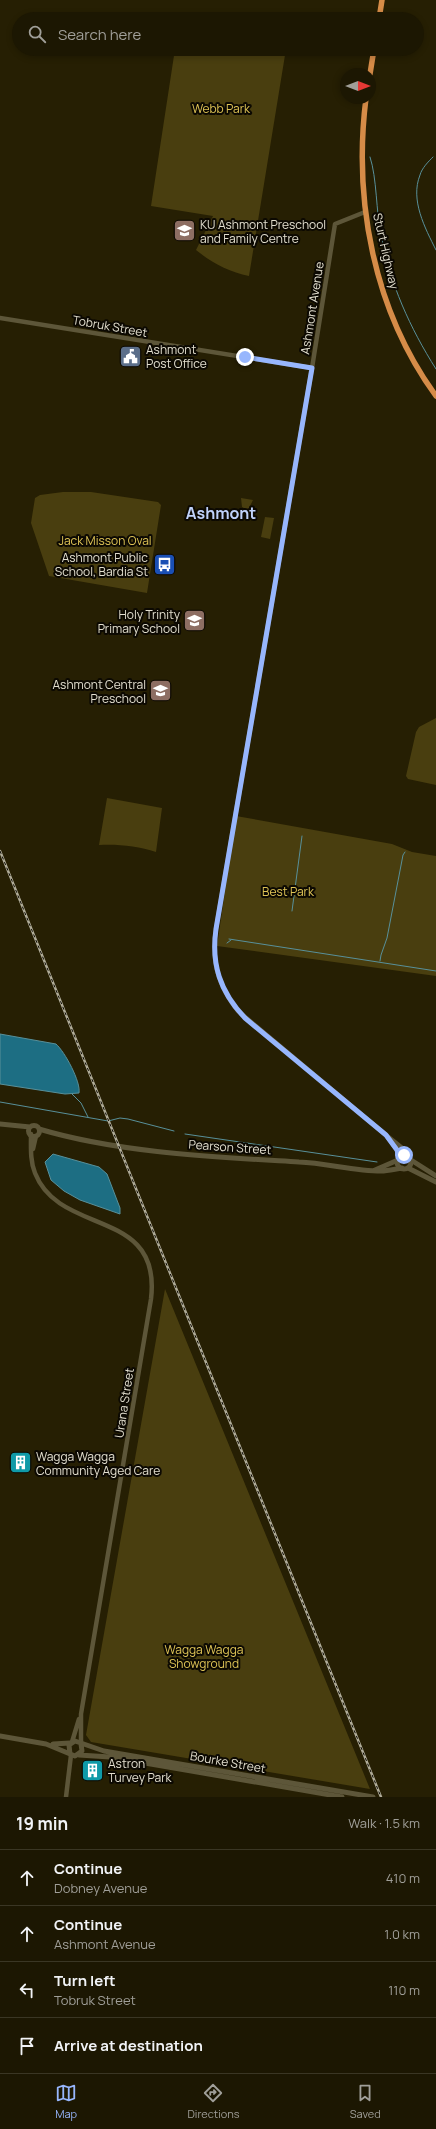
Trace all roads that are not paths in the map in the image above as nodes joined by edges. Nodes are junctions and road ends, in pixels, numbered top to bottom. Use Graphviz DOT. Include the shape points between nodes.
graph roads {
  1 [pos="383,0"];
  2 [pos="380,12"];
  3 [pos="373,56"];
  4 [pos="371,68"];
  5 [pos="366,104"];
  6 [pos="365,212"];
  7 [pos="0,318"];
  8 [pos="312,368"];
  9 [pos="436,396"];
  10 [pos="0,1124"];
  11 [pos="34,1132"];
  12 [pos="386,1135"];
  13 [pos="409,1158"];
  14 [pos="398,1159"];
  15 [pos="402,1168"];
  16 [pos="408,1168"];
  17 [pos="375,1170"];
  18 [pos="436,1176"];
  19 [pos="436,1182"];
  20 [pos="81,1714"];
  21 [pos="0,1736"];
  22 [pos="71,1743"];
  23 [pos="46,1744"];
  24 [pos="81,1744"];
  25 [pos="74,1755"];
  26 [pos="66,1797"];
  27 [pos="342,1797"];
  28 [pos="373,1797"];
  1 -- 2 [label="highway"];
  3 -- 4 [label="highway"];
  5 -- 6 [label="highway, Sturt Highway" via="362,164"];
  6 -- 8 [label="street, Ashmont Avenue" via="335,224"];
  6 -- 9 [label="highway, Sturt Highway" via="374,259 390,311 405,347"];
  7 -- 8 [label="street, Tobruk Street"];
  8 -- 12 [label="street, Ashmont Avenue" via="216,929 214,955 221,985 245,1018"];
  10 -- 11 [label="main road, Pearson Street"];
  11 -- 17 [label="main road, Pearson Street" via="186,1154"];
  11 -- 20 [label="street, Urana Street" via="31,1155 38,1179 56,1202 123,1233 139,1248 150,1266 152,1276 151,1299"];
  12 -- 13 [label="street" via="402,1147"];
  12 -- 14 [label="street" via="397,1150"];
  13 -- 14 [label="main road" via="402,1155"];
  13 -- 16 [label="main road"];
  13 -- 18 [label="main road"];
  14 -- 15 [label="main road" via="398,1165"];
  14 -- 17 [label="main road"];
  15 -- 16 [label="main road"];
  15 -- 17 [label="main road, Pearson Street"];
  16 -- 19 [label="main road"];
  20 -- 22 [label="street, Urana Street"];
  20 -- 24 [label="street, Urana Street"];
  21 -- 23 [label="main road, Bourke Street"];
  22 -- 23 [label="main road, Bourke Street"];
  22 -- 24 [label="main road" via="75,1741"];
  22 -- 25 [label="main road" via="68,1748"];
  23 -- 25 [label="main road, Bourke Street"];
  24 -- 25 [label="main road" via="82,1751"];
  24 -- 28 [label="main road, Bourke Street" via="109,1752"];
  25 -- 26 [label="street"];
  25 -- 27 [label="main road, Bourke Street" via="110,1757"];
}
